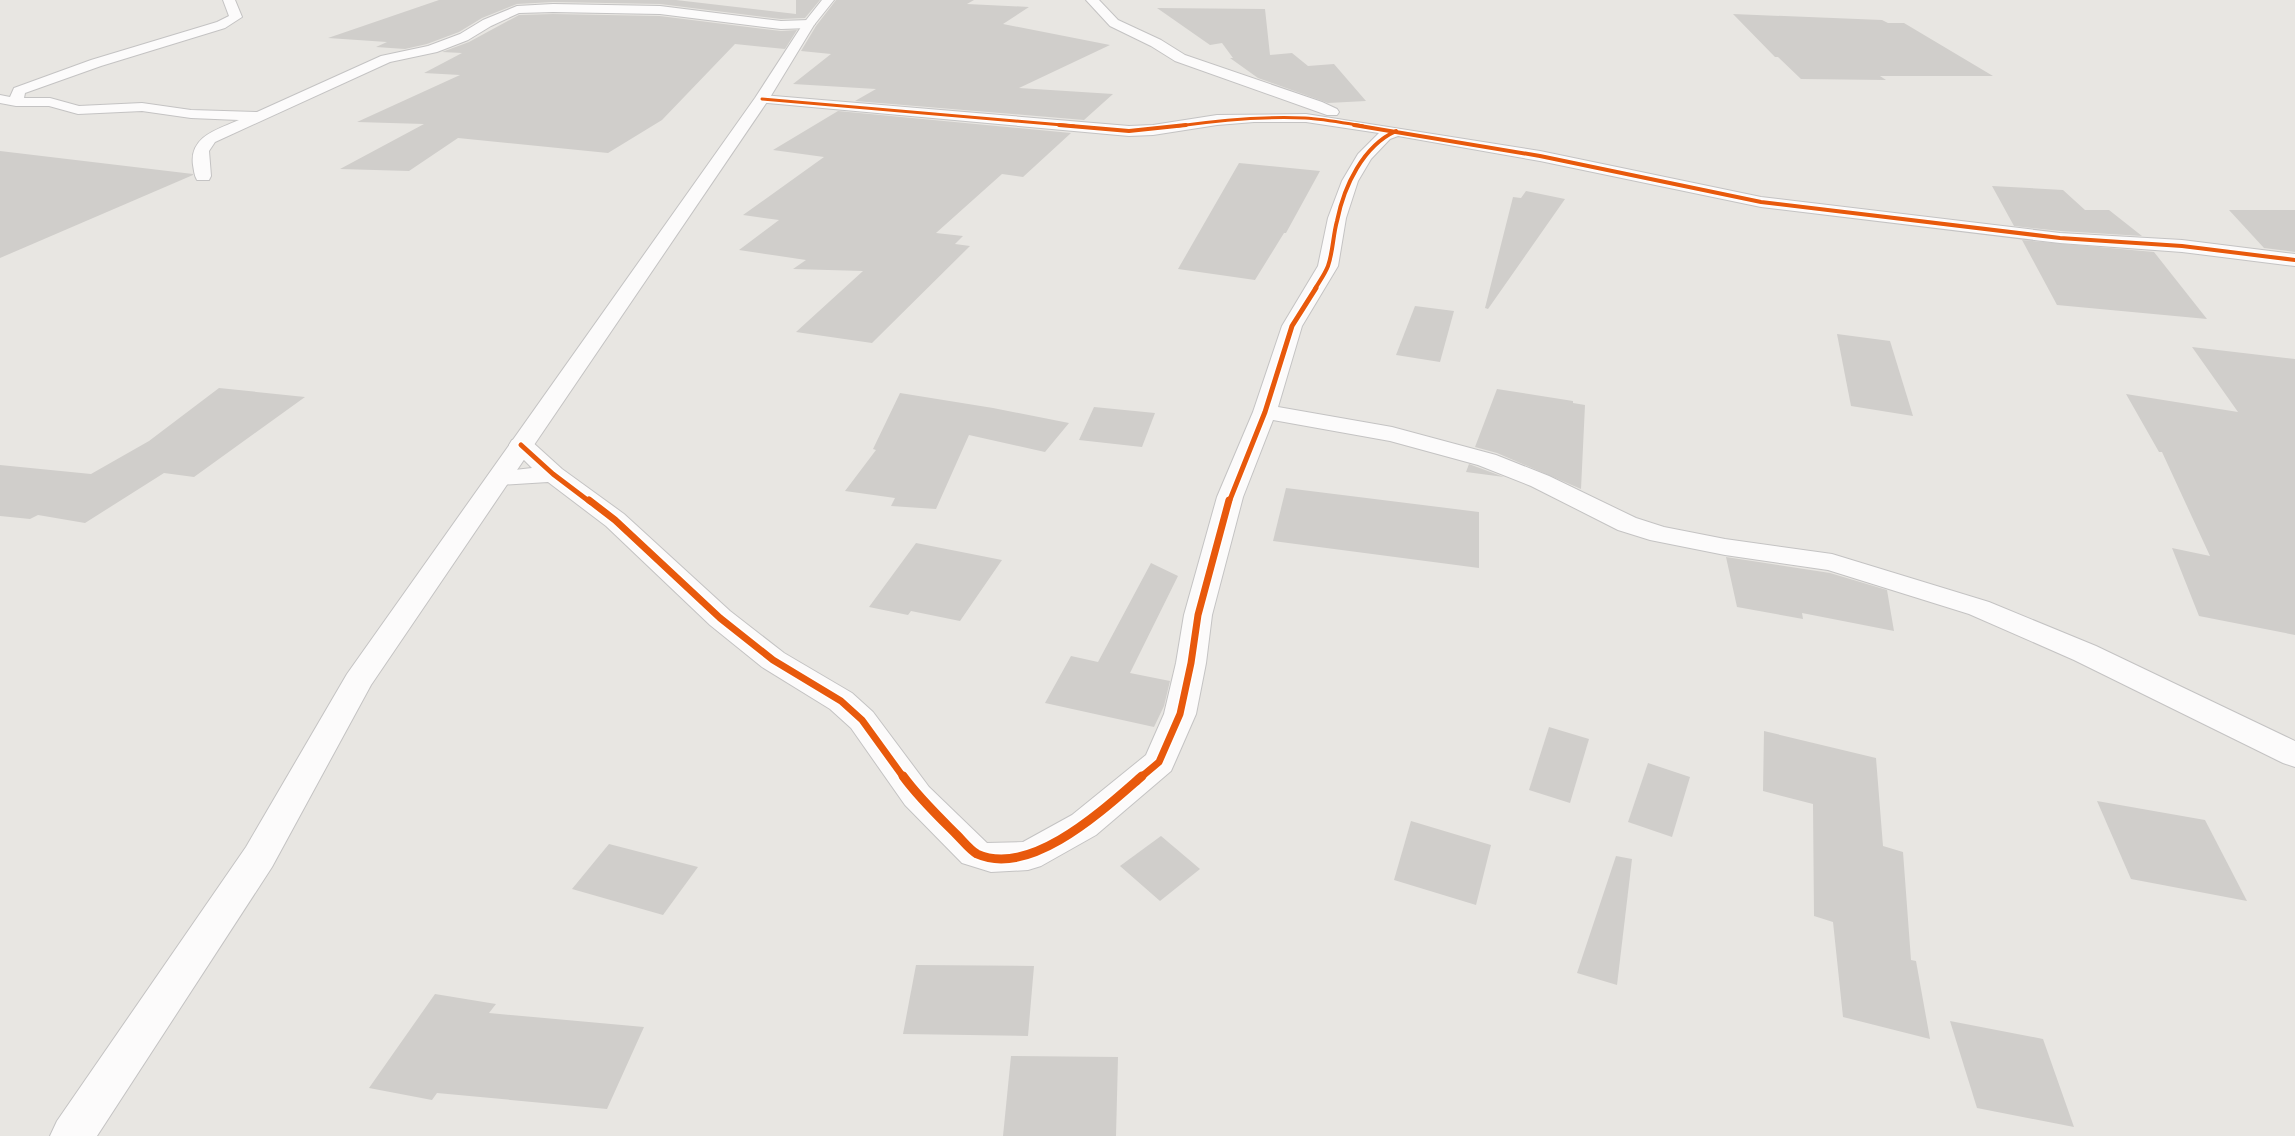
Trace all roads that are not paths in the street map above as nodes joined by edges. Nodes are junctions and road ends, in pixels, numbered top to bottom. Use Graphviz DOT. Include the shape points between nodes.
graph roads {
  1 [pos="229,0"];
  2 [pos="567,0"];
  3 [pos="828,0"];
  4 [pos="1092,0"];
  5 [pos="553,8"];
  6 [pos="809,24"];
  7 [pos="0,99"];
  8 [pos="762,99"];
  9 [pos="16,102"];
  10 [pos="258,117"];
  11 [pos="1338,118"];
  12 [pos="1396,131"];
  13 [pos="203,176"];
  14 [pos="2295,260"];
  15 [pos="1265,412"];
  16 [pos="522,445"];
  17 [pos="553,474"];
  18 [pos="500,478"];
  19 [pos="2295,755"];
  20 [pos="72,1136"];
  1 -- 9 [label="street" via="236,17 221,25 96,63 19,91"];
  2 -- 5 [label="street"];
  3 -- 6 [label="street"];
  4 -- 11 [label="street" via="1114,23 1180,58 1317,105"];
  5 -- 6 [label="street" via="660,10 781,25"];
  5 -- 10 [label="street" via="510,13 464,37 432,49 386,59"];
  6 -- 8 [label="street"];
  7 -- 9 [label="street"];
  8 -- 11 [label="street" via="1129,131 1217,120"];
  8 -- 16 [label="street"];
  9 -- 10 [label="street" via="50,102 78,110 142,107 191,114"];
  10 -- 13 [label="street" via="202,145"];
  11 -- 12 [label="street"];
  12 -- 14 [label="street" via="1540,156 1761,202 2060,238 2182,246"];
  12 -- 15 [label="street" via="1385,136 1364,157 1350,181 1337,218 1328,266 1292,326"];
  15 -- 17 [label="street" via="1230,497 1198,614 1180,714 1159,762 1084,825 1028,856 1011,858 991,858 975,853 918,796 862,720 848,707 772,660 614,520"];
  15 -- 19 [label="street" via="1392,434 1487,460 1540,481 1627,524 1659,534 1832,562 1979,608 2085,653"];
  16 -- 17 [label="street"];
  16 -- 18 [label="street"];
  17 -- 18 [label="street"];
  18 -- 20 [label="street" via="358,681 259,857"];
}
